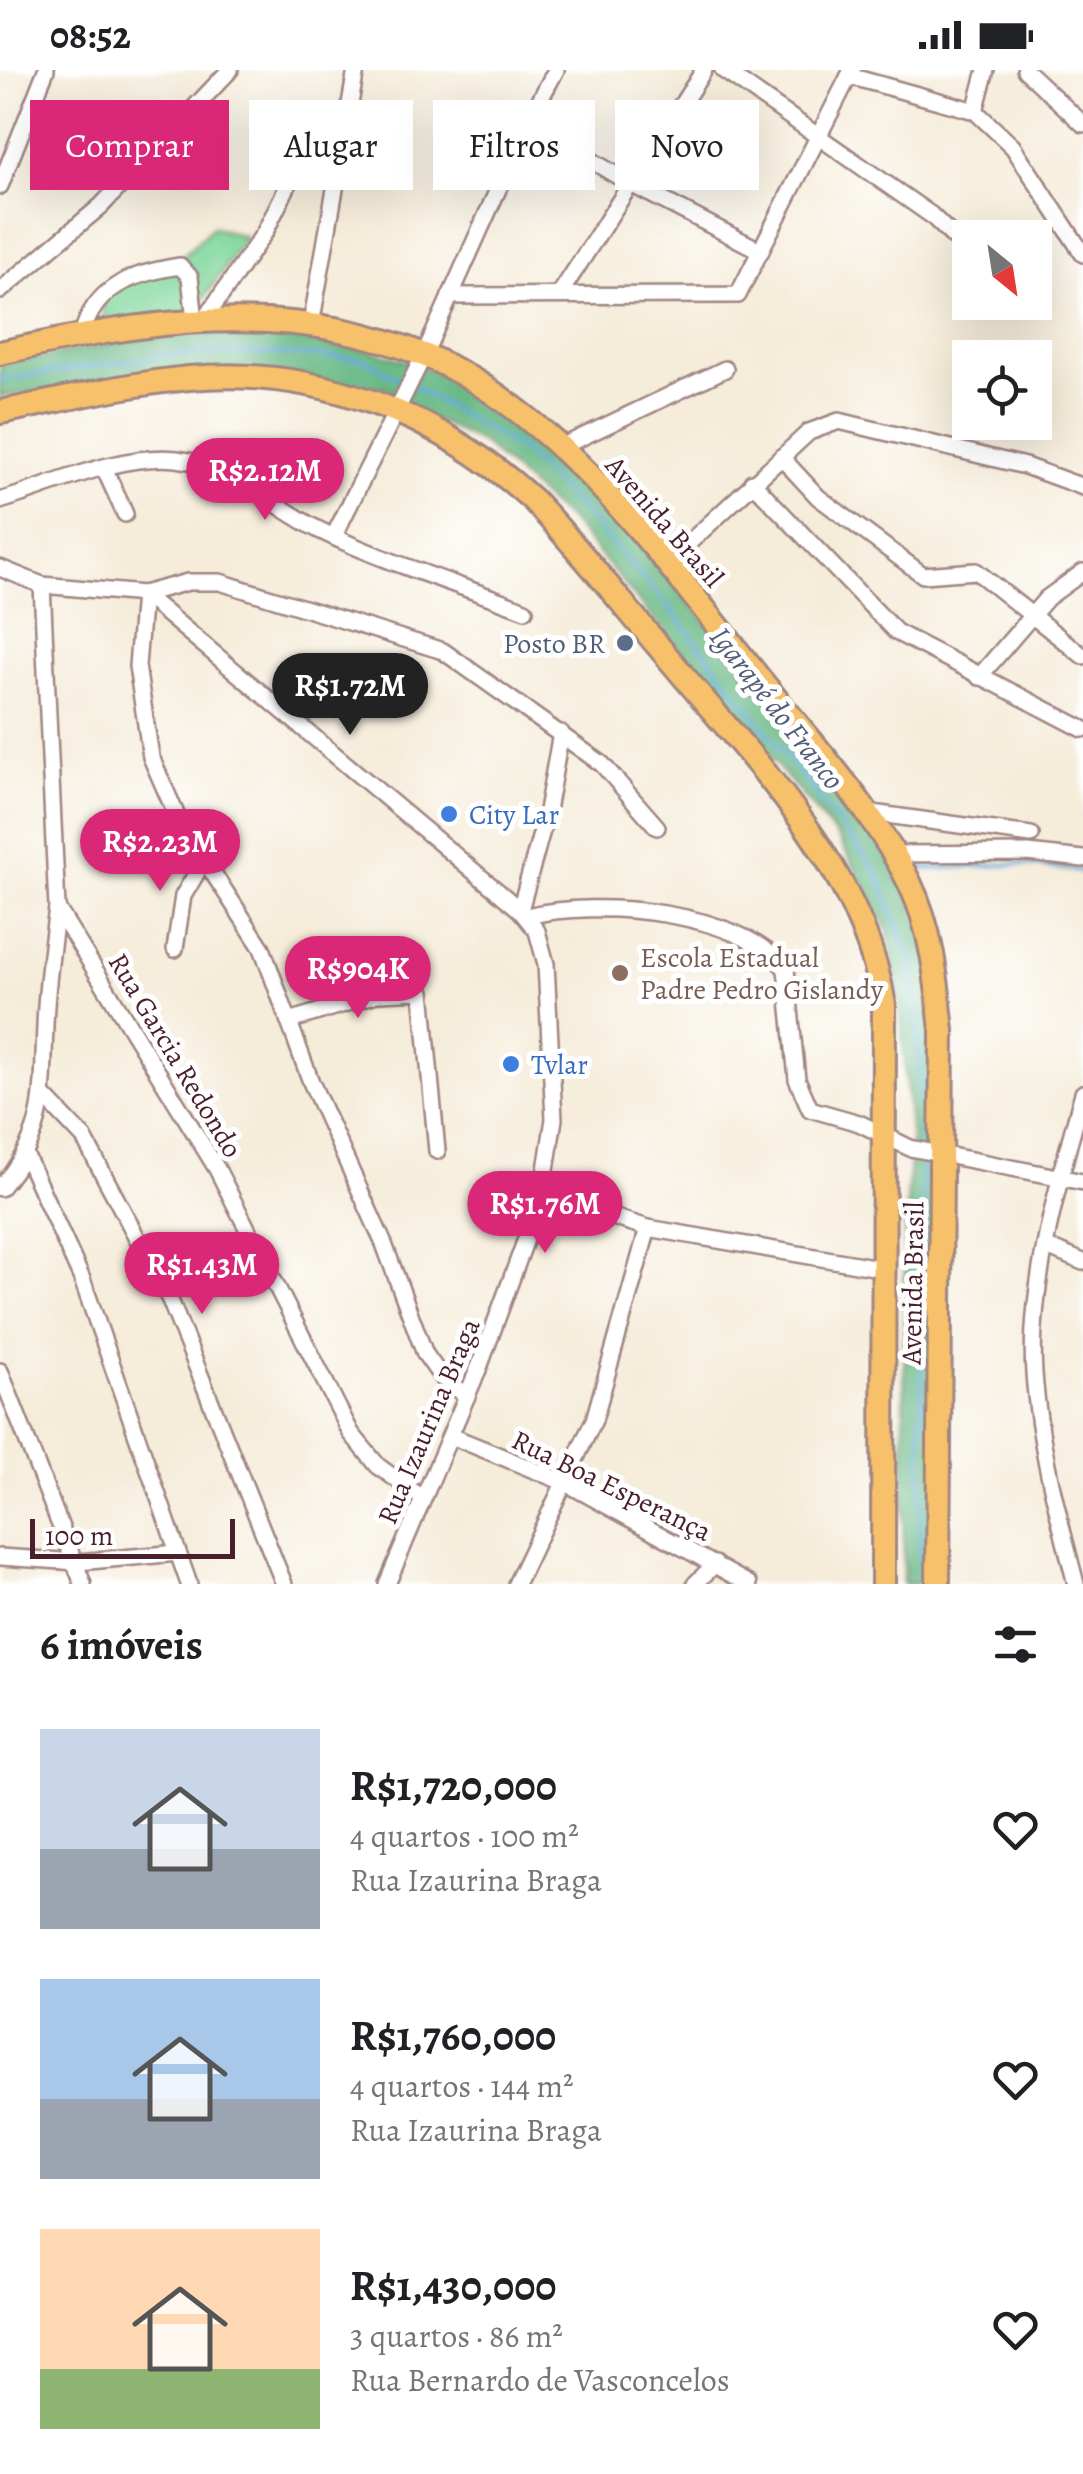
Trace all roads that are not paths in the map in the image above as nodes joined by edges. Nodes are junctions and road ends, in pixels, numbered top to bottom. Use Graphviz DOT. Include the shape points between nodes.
graph roads {
  1 [pos="46,70"];
  2 [pos="230,70"];
  3 [pos="356,70"];
  4 [pos="556,70"];
  5 [pos="704,70"];
  6 [pos="723,70"];
  7 [pos="986,70"];
  8 [pos="1025,70"];
  9 [pos="851,73"];
  10 [pos="350,100"];
  11 [pos="540,100"];
  12 [pos="684,100"];
  13 [pos="974,111"];
  14 [pos="1083,124"];
  15 [pos="818,134"];
  16 [pos="0,186"];
  17 [pos="286,190"];
  18 [pos="333,190"];
  19 [pos="498,190"];
  20 [pos="626,190"];
  21 [pos="644,190"];
  22 [pos="952,236"];
  23 [pos="1081,246"];
  24 [pos="762,251"];
  25 [pos="0,291"];
  26 [pos="559,295"];
  27 [pos="450,296"];
  28 [pos="199,320"];
  29 [pos="311,325"];
  30 [pos="82,335"];
  31 [pos="2,347"];
  32 [pos="420,362"];
  33 [pos="725,369"];
  34 [pos="400,400"];
  35 [pos="0,412"];
  36 [pos="559,448"];
  37 [pos="781,457"];
  38 [pos="105,470"];
  39 [pos="752,482"];
  40 [pos="1083,486"];
  41 [pos="0,500"];
  42 [pos="125,514"];
  43 [pos="334,536"];
  44 [pos="666,564"];
  45 [pos="0,568"];
  46 [pos="1083,572"];
  47 [pos="42,585"];
  48 [pos="143,594"];
  49 [pos="525,610"];
  50 [pos="1033,615"];
  51 [pos="1083,656"];
  52 [pos="979,678"];
  53 [pos="1083,730"];
  54 [pos="561,733"];
  55 [pos="865,812"];
  56 [pos="657,827"];
  57 [pos="1031,835"];
  58 [pos="894,854"];
  59 [pos="1083,859"];
  60 [pos="204,862"];
  61 [pos="58,908"];
  62 [pos="524,913"];
  63 [pos="175,949"];
  64 [pos="289,1021"];
  65 [pos="1083,1093"];
  66 [pos="45,1097"];
  67 [pos="887,1136"];
  68 [pos="436,1152"];
  69 [pos="25,1154"];
  70 [pos="940,1155"];
  71 [pos="1060,1178"];
  72 [pos="1083,1182"];
  73 [pos="0,1188"];
  74 [pos="542,1195"];
  75 [pos="648,1228"];
  76 [pos="1048,1246"];
  77 [pos="1083,1262"];
  78 [pos="884,1269"];
  79 [pos="0,1371"];
  80 [pos="466,1396"];
  81 [pos="451,1436"];
  82 [pos="566,1483"];
  83 [pos="421,1497"];
  84 [pos="178,1553"];
  85 [pos="0,1557"];
  86 [pos="78,1562"];
  87 [pos="1077,1562"];
  88 [pos="715,1564"];
  89 [pos="83,1584"];
  90 [pos="190,1584"];
  91 [pos="284,1584"];
  92 [pos="387,1584"];
  93 [pos="516,1584"];
  94 [pos="695,1584"];
  95 [pos="749,1584"];
  96 [pos="884,1584"];
  97 [pos="938,1584"];
  98 [pos="1076,1584"];
  1 -- 16 [label="street"];
  2 -- 25 [label="street" via="101,206"];
  3 -- 10 [label="street"];
  4 -- 11 [label="street"];
  5 -- 12 [label="street"];
  6 -- 15 [label="street"];
  7 -- 13 [label="street"];
  8 -- 14 [label="street"];
  9 -- 13 [label="street"];
  9 -- 15 [label="street"];
  13 -- 23 [label="street" via="1013,147"];
  15 -- 22 [label="street"];
  15 -- 24 [label="street"];
  17 -- 28 [label="street" via="265,232"];
  18 -- 29 [label="street"];
  19 -- 27 [label="street"];
  20 -- 26 [label="street"];
  21 -- 24 [label="street"];
  24 -- 26 [label="street" via="734,296"];
  26 -- 27 [label="street"];
  27 -- 32 [label="street"];
  28 -- 29 [label="highway, Avenida Brasil"];
  28 -- 30 [label="highway, Avenida Brasil"];
  28 -- 30 [label="street" via="190,278 180,266 118,284 92,306"];
  29 -- 32 [label="highway, Avenida Brasil"];
  30 -- 31 [label="highway, Avenida Brasil"];
  32 -- 34 [label="street"];
  32 -- 36 [label="highway, Avenida Brasil" via="482,388"];
  33 -- 36 [label="street"];
  34 -- 35 [label="highway, Avenida Brasil" via="223,376"];
  34 -- 43 [label="street"];
  34 -- 67 [label="highway, Avenida Brasil" via="533,500 730,732 837,872 880,973"];
  36 -- 44 [label="highway, Avenida Brasil"];
  37 -- 39 [label="street"];
  37 -- 40 [label="street" via="816,427 840,422"];
  37 -- 50 [label="street" via="818,497 923,575 976,571"];
  38 -- 41 [label="street"];
  38 -- 42 [label="street"];
  38 -- 43 [label="street" via="153,459 198,463"];
  39 -- 44 [label="street"];
  39 -- 52 [label="street" via="896,632"];
  43 -- 49 [label="street"];
  44 -- 55 [label="highway, Avenida Brasil"];
  45 -- 47 [label="street"];
  46 -- 50 [label="street" via="1058,586"];
  47 -- 48 [label="street"];
  47 -- 61 [label="street, Rua Garcia Redondo"];
  48 -- 54 [label="street" via="220,582 392,634 443,651"];
  48 -- 60 [label="street" via="137,666 150,757"];
  48 -- 62 [label="street, Rua Izaurina Braga"];
  50 -- 51 [label="street"];
  50 -- 52 [label="street"];
  52 -- 53 [label="street"];
  54 -- 56 [label="street" via="602,764"];
  54 -- 62 [label="street"];
  55 -- 57 [label="street"];
  55 -- 58 [label="highway, Avenida Brasil"];
  58 -- 59 [label="street"];
  58 -- 70 [label="highway, Avenida Brasil" via="934,961 942,1031"];
  60 -- 63 [label="street" via="183,896"];
  60 -- 64 [label="street" via="262,948"];
  61 -- 66 [label="street"];
  61 -- 83 [label="street, Rua Garcia Redondo" via="217,1170 351,1433 378,1466"];
  62 -- 67 [label="street" via="652,914 703,920 744,938 786,969 796,1079 810,1109"];
  62 -- 74 [label="street, Rua Izaurina Braga" via="546,964 554,1119"];
  64 -- 68 [label="street" via="380,993 422,991"];
  64 -- 80 [label="street" via="425,1354"];
  65 -- 71 [label="street"];
  66 -- 69 [label="street"];
  66 -- 91 [label="street" via="84,1138 170,1300"];
  67 -- 70 [label="street"];
  67 -- 78 [label="highway, Avenida Brasil"];
  69 -- 73 [label="street"];
  69 -- 84 [label="street" via="82,1279"];
  70 -- 71 [label="street"];
  70 -- 97 [label="highway, Avenida Brasil"];
  71 -- 72 [label="street"];
  71 -- 76 [label="street"];
  74 -- 75 [label="street"];
  74 -- 80 [label="street, Rua Izaurina Braga"];
  75 -- 78 [label="street"];
  75 -- 82 [label="street" via="611,1369"];
  76 -- 77 [label="street"];
  76 -- 87 [label="street" via="1034,1369 1050,1478"];
  78 -- 96 [label="highway, Avenida Brasil"];
  79 -- 86 [label="street"];
  80 -- 81 [label="street, Rua Izaurina Braga"];
  81 -- 82 [label="street, Rua Boa Esperança"];
  81 -- 83 [label="street, Rua Izaurina Braga"];
  82 -- 88 [label="street, Rua Boa Esperança"];
  82 -- 93 [label="street"];
  83 -- 92 [label="street, Rua Izaurina Braga"];
  84 -- 86 [label="street"];
  84 -- 90 [label="street"];
  85 -- 86 [label="street"];
  86 -- 89 [label="street"];
  87 -- 98 [label="street"];
  88 -- 94 [label="street"];
  88 -- 95 [label="street, Rua Boa Esperança"];
}
